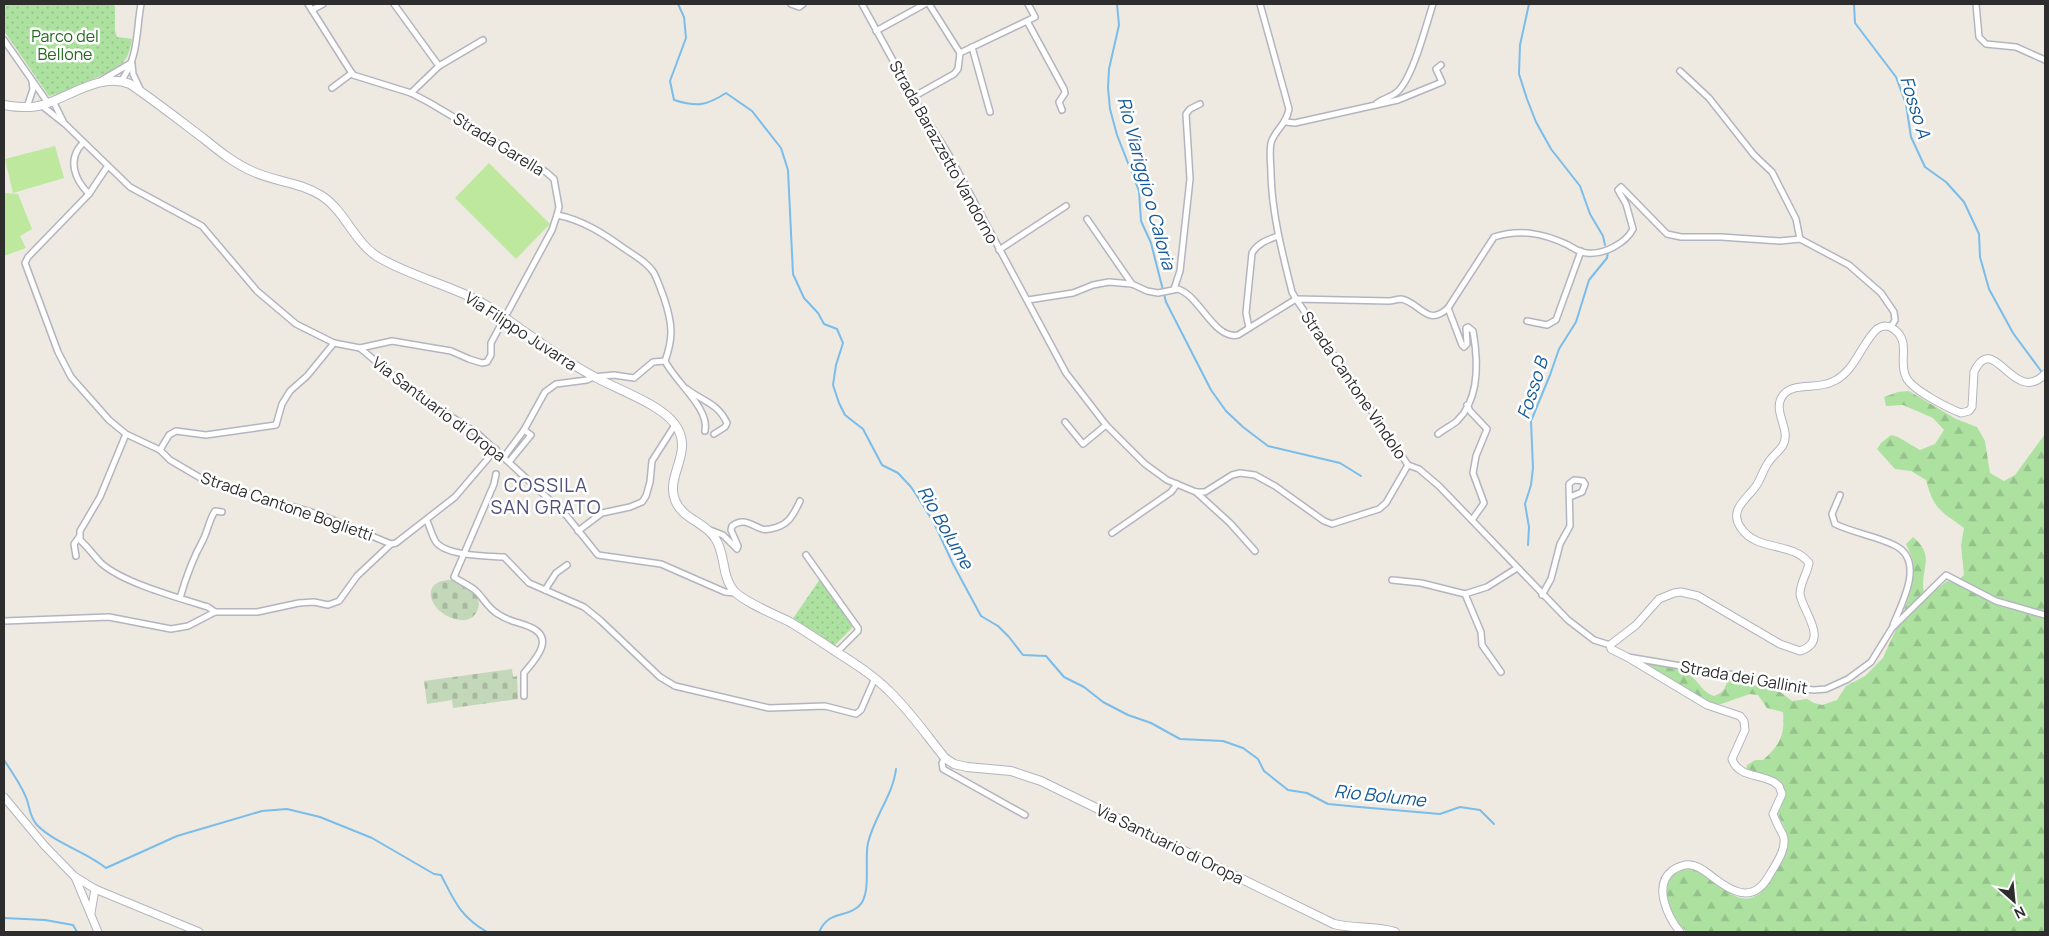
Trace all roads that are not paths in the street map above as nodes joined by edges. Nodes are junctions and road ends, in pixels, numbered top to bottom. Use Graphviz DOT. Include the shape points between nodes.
graph roads {
  1 [pos="141,4"];
  2 [pos="308,4"];
  3 [pos="323,4"];
  4 [pos="394,4"];
  5 [pos="791,4"];
  6 [pos="803,4"];
  7 [pos="862,4"];
  8 [pos="927,4"];
  9 [pos="1028,4"];
  10 [pos="1260,4"];
  11 [pos="1434,4"];
  12 [pos="1976,4"];
  13 [pos="312,10"];
  14 [pos="1027,21"];
  15 [pos="876,31"];
  16 [pos="4,40"];
  17 [pos="483,40"];
  18 [pos="972,47"];
  19 [pos="960,53"];
  20 [pos="2045,60"];
  21 [pos="131,62"];
  22 [pos="1440,65"];
  23 [pos="439,66"];
  24 [pos="1680,71"];
  25 [pos="352,73"];
  26 [pos="30,76"];
  27 [pos="121,81"];
  28 [pos="99,82"];
  29 [pos="332,88"];
  30 [pos="141,92"];
  31 [pos="411,93"];
  32 [pos="913,97"];
  33 [pos="48,103"];
  34 [pos="4,104"];
  35 [pos="1200,104"];
  36 [pos="1373,106"];
  37 [pos="27,107"];
  38 [pos="1062,110"];
  39 [pos="990,112"];
  40 [pos="1286,122"];
  41 [pos="65,124"];
  42 [pos="83,143"];
  43 [pos="108,167"];
  44 [pos="89,194"];
  45 [pos="1066,206"];
  46 [pos="557,215"];
  47 [pos="1087,219"];
  48 [pos="1278,236"];
  49 [pos="1800,239"];
  50 [pos="999,250"];
  51 [pos="1582,251"];
  52 [pos="1132,284"];
  53 [pos="1174,289"];
  54 [pos="1296,299"];
  55 [pos="1028,300"];
  56 [pos="1448,308"];
  57 [pos="1527,321"];
  58 [pos="1891,327"];
  59 [pos="1248,328"];
  60 [pos="334,344"];
  61 [pos="360,348"];
  62 [pos="665,361"];
  63 [pos="2045,374"];
  64 [pos="593,376"];
  65 [pos="681,384"];
  66 [pos="1467,405"];
  67 [pos="1065,422"];
  68 [pos="675,425"];
  69 [pos="1106,425"];
  70 [pos="524,430"];
  71 [pos="705,431"];
  72 [pos="126,434"];
  73 [pos="714,434"];
  74 [pos="1438,434"];
  75 [pos="496,449"];
  76 [pos="160,450"];
  77 [pos="504,457"];
  78 [pos="509,462"];
  79 [pos="1408,465"];
  80 [pos="496,474"];
  81 [pos="1177,484"];
  82 [pos="1196,492"];
  83 [pos="1840,495"];
  84 [pos="1570,497"];
  85 [pos="800,501"];
  86 [pos="222,512"];
  87 [pos="427,520"];
  88 [pos="1472,520"];
  89 [pos="708,530"];
  90 [pos="578,531"];
  91 [pos="1112,533"];
  92 [pos="80,537"];
  93 [pos="391,544"];
  94 [pos="1255,551"];
  95 [pos="464,554"];
  96 [pos="806,555"];
  97 [pos="76,556"];
  98 [pos="567,565"];
  99 [pos="1517,568"];
  100 [pos="1392,580"];
  101 [pos="545,590"];
  102 [pos="735,593"];
  103 [pos="1465,594"];
  104 [pos="1542,595"];
  105 [pos="180,598"];
  106 [pos="215,612"];
  107 [pos="2045,615"];
  108 [pos="4,621"];
  109 [pos="1892,628"];
  110 [pos="1610,645"];
  111 [pos="836,652"];
  112 [pos="1628,657"];
  113 [pos="1501,672"];
  114 [pos="875,678"];
  115 [pos="524,696"];
  116 [pos="946,758"];
  117 [pos="4,797"];
  118 [pos="1025,816"];
  119 [pos="74,876"];
  120 [pos="95,889"];
  121 [pos="110,895"];
  122 [pos="94,900"];
  123 [pos="86,903"];
  124 [pos="91,914"];
  125 [pos="98,932"];
  126 [pos="199,932"];
  127 [pos="1395,932"];
  128 [pos="1680,932"];
  1 -- 21 [label="street" via="136,50"];
  2 -- 13 [label="street"];
  3 -- 13 [label="street"];
  4 -- 23 [label="street"];
  5 -- 6 [label="street" via="799,7"];
  7 -- 15 [label="street, Strada Barazzetto Vandorno"];
  8 -- 15 [label="street"];
  8 -- 19 [label="street"];
  9 -- 14 [label="street" via="1036,16"];
  10 -- 40 [label="street" via="1289,109"];
  11 -- 36 [label="street" via="1402,87"];
  12 -- 20 [label="street" via="1982,42 2016,47"];
  13 -- 25 [label="street"];
  14 -- 18 [label="street"];
  14 -- 38 [label="street" via="1064,89 1059,102"];
  15 -- 32 [label="street, Strada Barazzetto Vandorno"];
  16 -- 26 [label="street"];
  17 -- 23 [label="street"];
  18 -- 19 [label="street"];
  18 -- 39 [label="street"];
  19 -- 32 [label="street" via="954,74"];
  21 -- 27 [label="street"];
  21 -- 28 [label="street"];
  21 -- 30 [label="street"];
  22 -- 36 [label="street" via="1436,69 1442,82 1398,100"];
  23 -- 31 [label="street"];
  24 -- 49 [label="street" via="1709,98 1754,155 1772,172 1796,219"];
  25 -- 29 [label="street"];
  25 -- 31 [label="street, Strada Garella"];
  26 -- 33 [label="street"];
  26 -- 37 [label="street" via="33,89"];
  27 -- 28 [label="main road"];
  27 -- 30 [label="main road, Via Filippo Juvarra"];
  28 -- 33 [label="main road"];
  30 -- 64 [label="main road, Via Filippo Juvarra, bridge" via="230,158 255,172 296,184 323,197 360,242 376,256 482,302"];
  31 -- 46 [label="street, Strada Garella" via="546,172 554,180"];
  32 -- 50 [label="street, Strada Barazzetto Vandorno" via="949,154"];
  33 -- 37 [label="main road"];
  33 -- 41 [label="street, Via Santuario di Oropa"];
  33 -- 41 [label="street, Via Santuario di Oropa"];
  34 -- 37 [label="main road"];
  35 -- 53 [label="street" via="1186,114 1190,179 1180,271"];
  36 -- 40 [label="street"];
  40 -- 48 [label="street, Strada Cantone Vindolo" via="1272,142 1272,198"];
  41 -- 42 [label="street, Via Santuario di Oropa"];
  42 -- 43 [label="street, Via Santuario di Oropa"];
  42 -- 44 [label="street" via="77,149 74,165 78,180"];
  43 -- 44 [label="street"];
  43 -- 60 [label="street, Via Santuario di Oropa" via="137,192 202,226 265,299 296,324"];
  44 -- 72 [label="street, Strada Cantone Boglietti" via="25,263 58,352 71,377 109,420"];
  45 -- 50 [label="street"];
  46 -- 61 [label="street, Strada Garella" via="491,343 487,362 451,351 392,341"];
  46 -- 62 [label="street" via="570,217 611,237 644,262 654,274 671,319 672,337"];
  47 -- 52 [label="street"];
  48 -- 54 [label="street, Strada Cantone Vindolo"];
  48 -- 59 [label="street" via="1261,243 1252,253 1246,314"];
  49 -- 51 [label="street" via="1780,241 1667,234 1621,187 1618,190 1632,220 1630,234 1622,242 1599,252 1586,254"];
  49 -- 58 [label="street" via="1849,265 1881,293 1894,312 1895,320"];
  50 -- 55 [label="street, Strada Barazzetto Vandorno"];
  51 -- 56 [label="street" via="1547,236 1521,231 1494,237"];
  51 -- 57 [label="street" via="1556,320 1547,325"];
  52 -- 53 [label="street" via="1158,293"];
  52 -- 55 [label="street" via="1102,283 1073,293"];
  53 -- 59 [label="street" via="1189,295 1226,334 1238,335"];
  54 -- 56 [label="street" via="1400,299 1434,316"];
  54 -- 59 [label="street"];
  54 -- 79 [label="street, Strada Cantone Vindolo"];
  55 -- 69 [label="street, Strada Barazzetto Vandorno" via="1066,373"];
  56 -- 66 [label="street" via="1464,347 1467,344 1466,328 1473,331 1477,366 1474,389"];
  58 -- 63 [label="street" via="1902,339 1906,378 1924,393 1961,413 1969,412 1972,407 1974,372 1987,360 1998,361 2008,374 2020,381 2035,381"];
  58 -- 110 [label="street" via="1877,329 1847,371 1834,382 1794,388 1785,393 1779,410 1785,436 1783,445 1768,462 1736,515 1748,536 1762,544 1796,552 1809,563 1800,596 1811,619 1814,638 1811,645 1800,651 1780,644 1698,596 1674,592 1659,599 1636,625"];
  60 -- 61 [label="street, Via Santuario di Oropa"];
  60 -- 76 [label="street" via="307,376 290,390 276,425 206,435 176,431 169,435"];
  61 -- 75 [label="street, Via Santuario di Oropa" via="411,391 459,420"];
  62 -- 64 [label="street" via="653,362 634,378"];
  62 -- 65 [label="street"];
  64 -- 68 [label="main road, Via Filippo Juvarra" via="663,412"];
  64 -- 70 [label="street" via="550,388 538,402"];
  65 -- 71 [label="street" via="703,415"];
  65 -- 73 [label="street" via="712,404 725,419 725,426"];
  66 -- 74 [label="street" via="1458,420"];
  66 -- 88 [label="street" via="1487,429 1476,456 1474,473 1484,503"];
  67 -- 69 [label="street" via="1083,444"];
  68 -- 89 [label="main road" via="683,450 673,492 675,500 683,512"];
  68 -- 90 [label="street" via="652,461 650,482 642,502 602,513"];
  69 -- 81 [label="street, Strada Barazzetto Vandorno" via="1145,464"];
  70 -- 77 [label="street"];
  70 -- 78 [label="street" via="531,435"];
  72 -- 76 [label="street, Strada Cantone Boglietti"];
  72 -- 92 [label="street"];
  75 -- 77 [label="street, Via Santuario di Oropa"];
  75 -- 87 [label="street" via="456,497"];
  76 -- 93 [label="street, Strada Cantone Boglietti" via="170,460 204,480 321,515"];
  77 -- 78 [label="street, Via Santuario di Oropa"];
  78 -- 90 [label="street, Via Santuario di Oropa"];
  79 -- 82 [label="street" via="1386,503 1379,509 1332,524 1255,475 1232,475 1212,489"];
  79 -- 88 [label="street, Strada Cantone Vindolo" via="1424,472"];
  80 -- 95 [label="street"];
  81 -- 82 [label="street, Strada Barazzetto Vandorno"];
  81 -- 91 [label="street" via="1171,492"];
  82 -- 94 [label="street, Strada Barazzetto Vandorno"];
  83 -- 109 [label="street" via="1832,514 1835,524 1893,544 1906,554 1910,563 1910,580"];
  84 -- 104 [label="street" via="1570,526 1560,544 1551,580"];
  85 -- 89 [label="street" via="793,516 779,527 762,529 747,523 732,526 737,550 723,535"];
  86 -- 105 [label="street" via="215,510 212,516"];
  87 -- 93 [label="street"];
  87 -- 95 [label="street" via="436,543"];
  88 -- 99 [label="street, Strada Cantone Vindolo"];
  89 -- 102 [label="main road" via="716,539 726,576"];
  90 -- 102 [label="street, Via Santuario di Oropa" via="598,555 661,564"];
  92 -- 97 [label="street" via="74,544"];
  92 -- 105 [label="street" via="101,563 134,581"];
  93 -- 106 [label="street" via="358,576 339,601 328,605 299,603 257,612"];
  95 -- 101 [label="street" via="504,557 529,583"];
  95 -- 115 [label="street" via="454,577 478,592 482,601 496,613 538,631 541,637 539,656 524,673"];
  96 -- 111 [label="street" via="858,628"];
  98 -- 101 [label="street" via="556,573"];
  99 -- 103 [label="street" via="1487,587"];
  99 -- 104 [label="street, Strada Cantone Vindolo"];
  100 -- 103 [label="street" via="1421,583"];
  101 -- 114 [label="street" via="584,607 660,677 675,686 769,708 825,706 856,714 861,710"];
  102 -- 111 [label="main road, Via Santuario di Oropa"];
  103 -- 113 [label="street" via="1481,632 1482,645"];
  104 -- 110 [label="street, Strada Cantone Vindolo" via="1578,629 1594,640"];
  105 -- 106 [label="street" via="208,606"];
  106 -- 108 [label="street" via="188,626 171,629 109,617"];
  107 -- 109 [label="street, Strada dei Gallinit" via="1996,601 1946,575"];
  109 -- 112 [label="street, Strada dei Gallinit" via="1863,670 1820,690"];
  110 -- 112 [label="street" via="1611,649"];
  111 -- 114 [label="main road, Via Santuario di Oropa"];
  112 -- 128 [label="street" via="1707,705 1740,716 1745,730 1732,759 1734,764 1738,770 1774,782 1782,794 1773,814 1784,836 1783,849 1768,880 1758,891 1736,890 1692,865 1678,867 1664,880 1665,902 1673,924"];
  114 -- 116 [label="main road, Via Santuario di Oropa" via="891,692"];
  116 -- 118 [label="street, Via Santuario di Oropa" via="942,763 943,769"];
  116 -- 127 [label="main road, Via Santuario di Oropa" via="961,766 1011,771 1041,781 1334,924"];
  117 -- 119 [label="street"];
  119 -- 120 [label="street"];
  119 -- 123 [label="street"];
  120 -- 121 [label="street"];
  120 -- 122 [label="street"];
  120 -- 123 [label="street"];
  121 -- 122 [label="street"];
  121 -- 126 [label="street"];
  122 -- 124 [label="street"];
  123 -- 124 [label="street"];
  124 -- 125 [label="street"];
}
